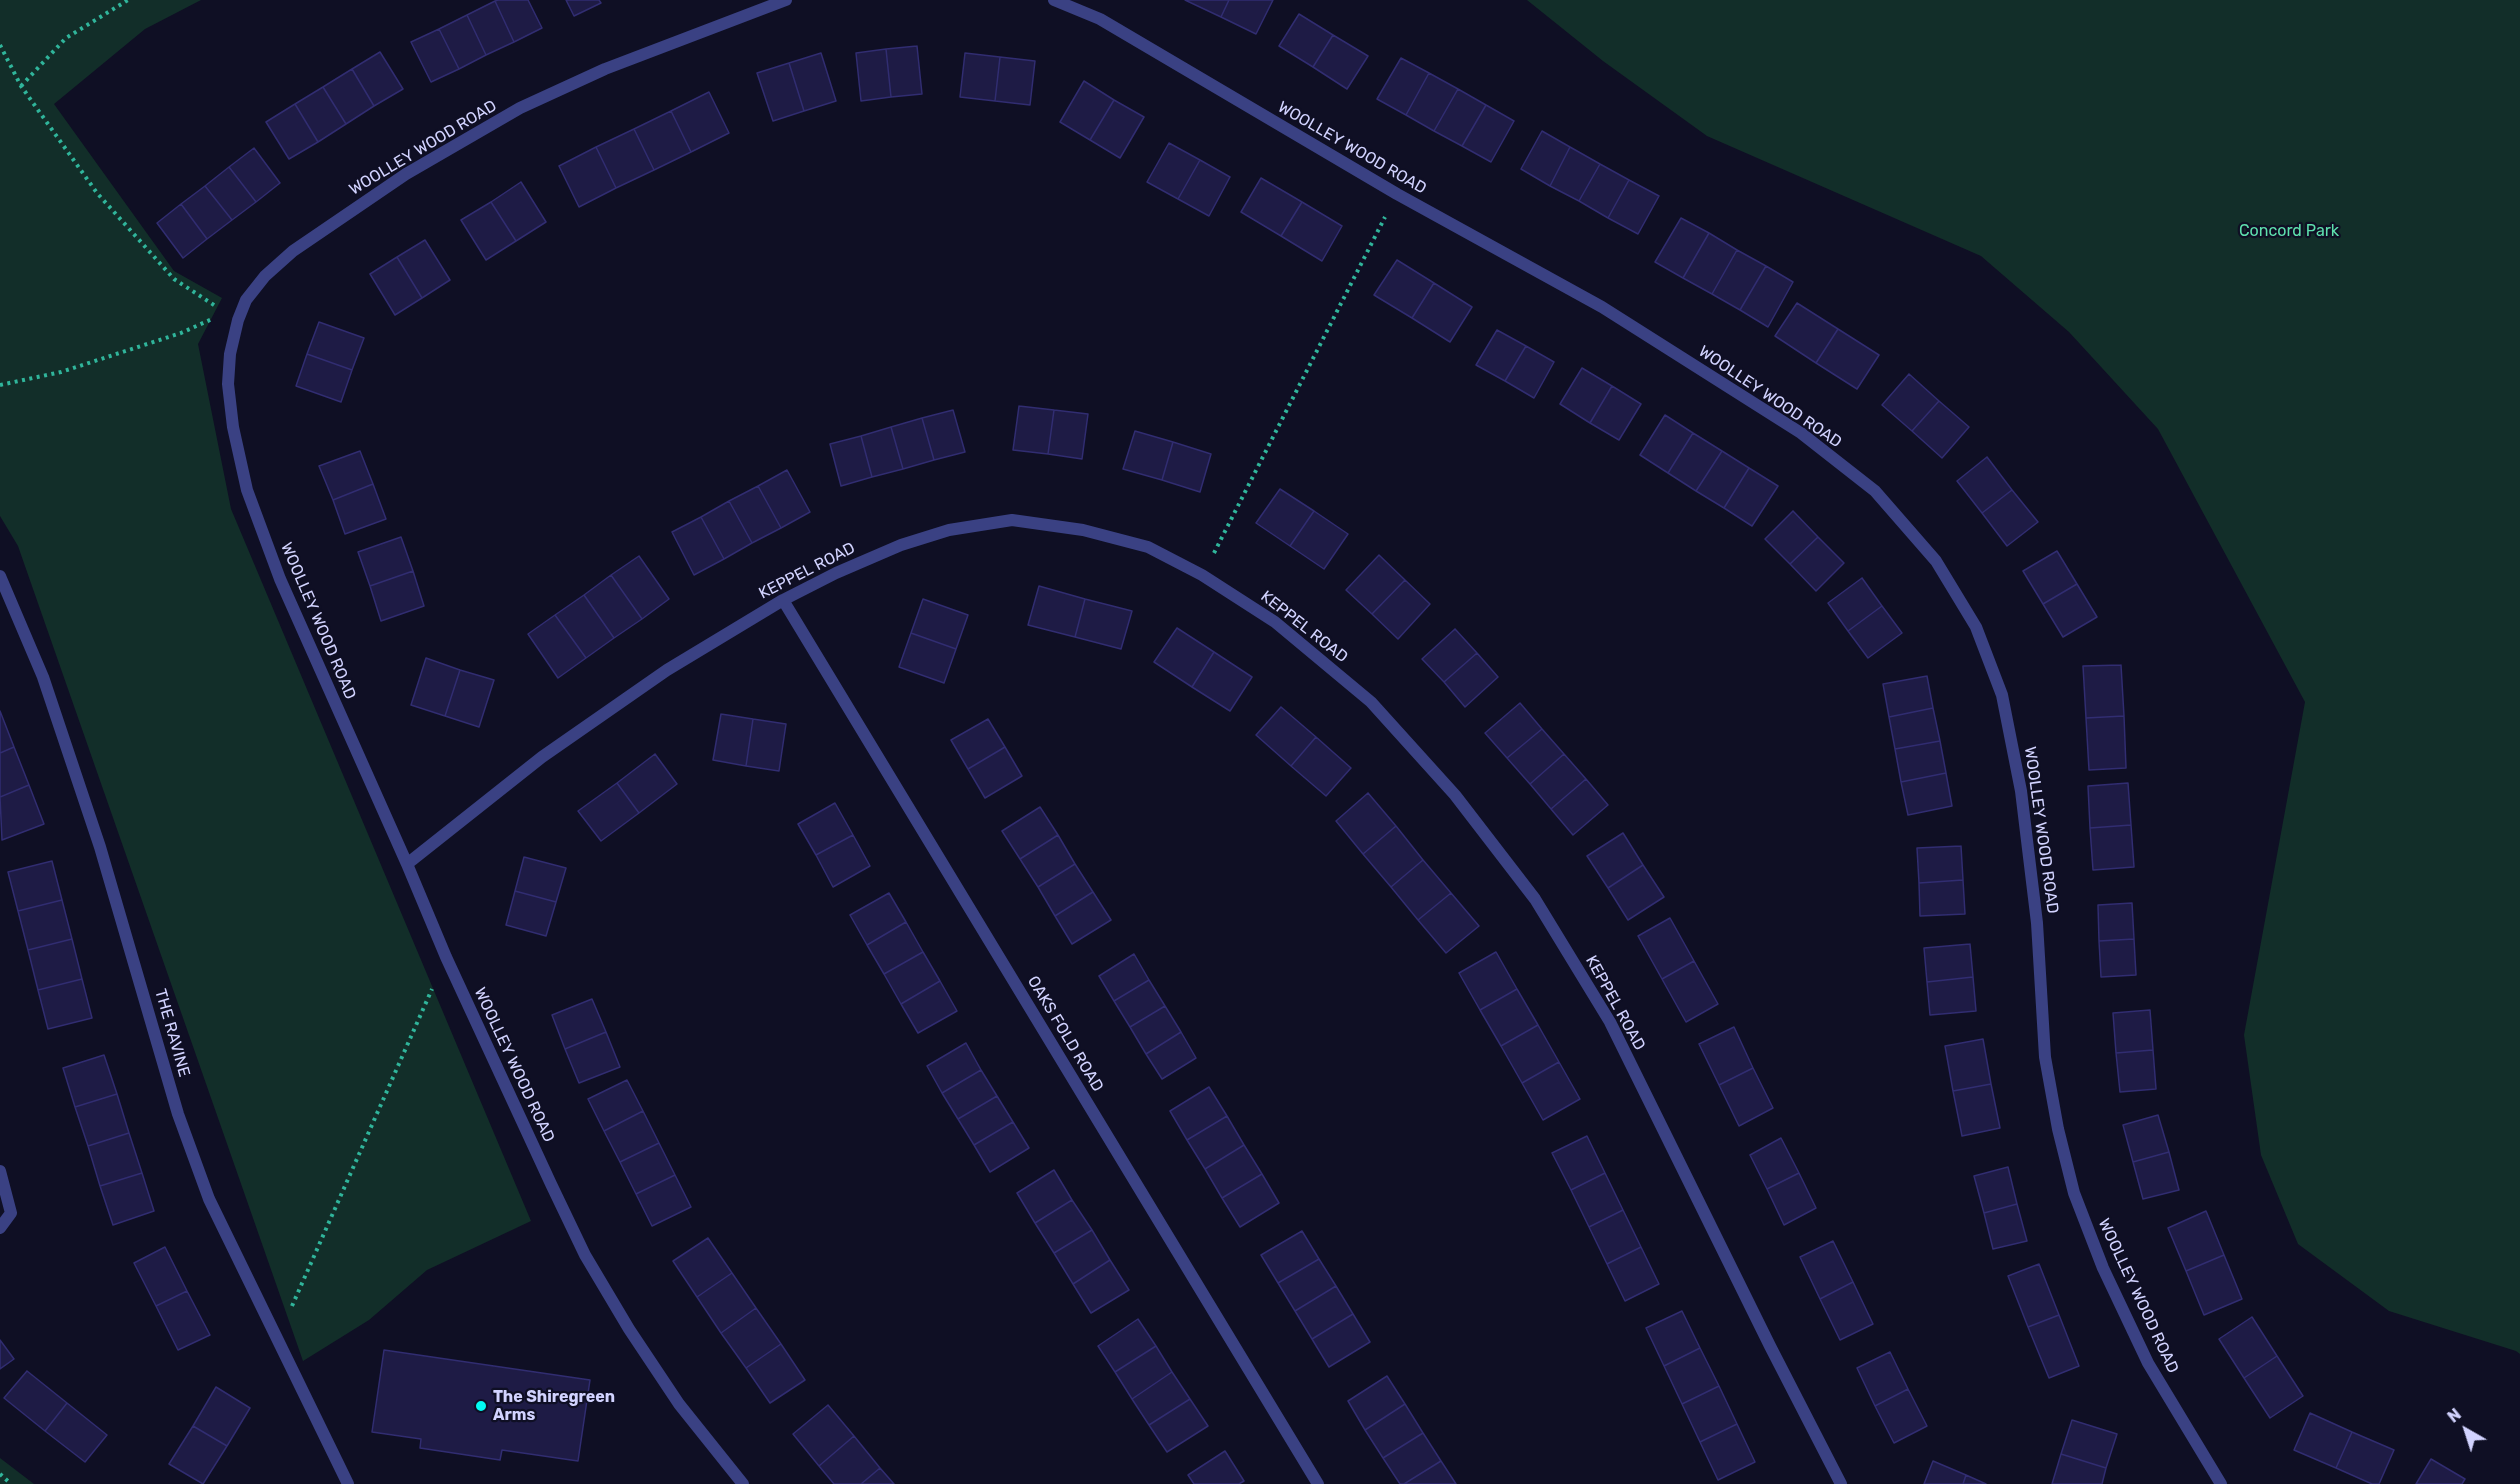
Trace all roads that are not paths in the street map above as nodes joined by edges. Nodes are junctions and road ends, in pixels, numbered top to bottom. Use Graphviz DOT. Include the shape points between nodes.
graph roads {
  1 [pos="786,0"];
  2 [pos="1054,0"];
  3 [pos="0,576"];
  4 [pos="783,600"];
  5 [pos="407,864"];
  6 [pos="0,1171"];
  7 [pos="0,1228"];
  8 [pos="348,1484"];
  9 [pos="743,1484"];
  10 [pos="1318,1484"];
  11 [pos="1842,1484"];
  12 [pos="2221,1484"];
  1 -- 5 [label="street, WOOLLEY WOOD ROAD" via="605,69 520,108 406,174 293,251 246,300 230,354 228,384 232,427 247,490 280,579"];
  2 -- 12 [label="street, WOOLLEY WOOD ROAD" via="1100,19 1397,194 1602,307 1801,433 1875,491 1936,561 1976,627 2002,695 2021,791 2035,901 2045,1057 2074,1193 2103,1268 2148,1363"];
  3 -- 8 [label="street, THE RAVINE" via="43,677 100,847 178,1114 209,1199"];
  4 -- 5 [label="street, KEPPEL ROAD" via="666,670 551,750"];
  4 -- 10 [label="street, OAKS FOLD ROAD"];
  4 -- 11 [label="street, KEPPEL ROAD" via="901,545 949,530 1012,520 1083,530 1148,548 1202,575 1275,622 1371,702 1455,795 1535,899 1610,1022"];
  5 -- 9 [label="street, WOOLLEY WOOD ROAD" via="446,957 585,1255 680,1404"];
  6 -- 7 [label="street" via="11,1214"];
}
